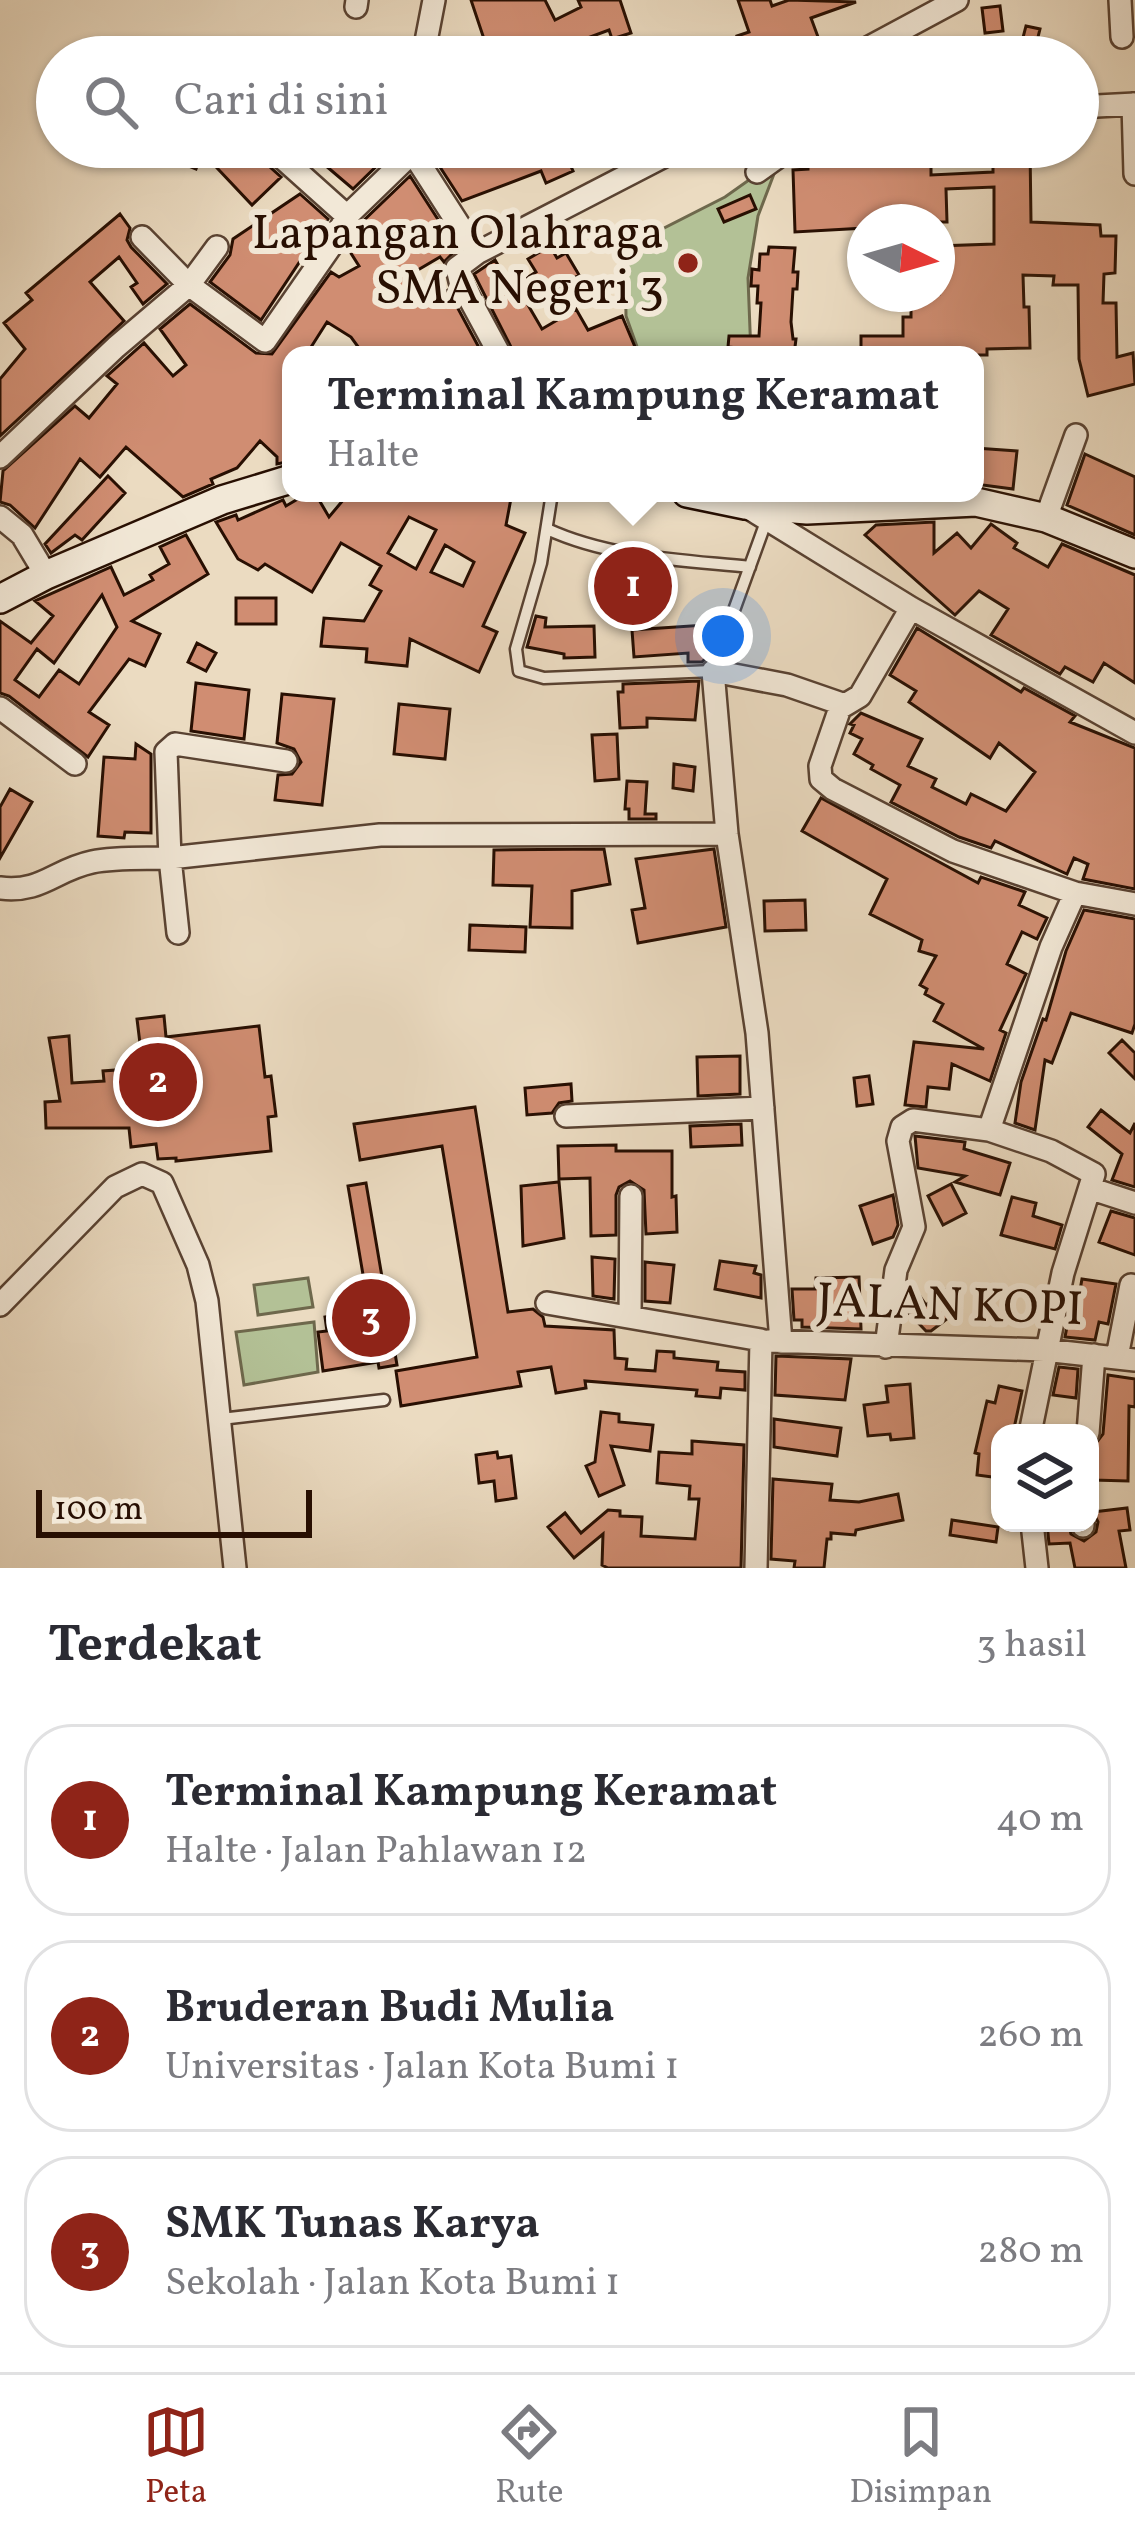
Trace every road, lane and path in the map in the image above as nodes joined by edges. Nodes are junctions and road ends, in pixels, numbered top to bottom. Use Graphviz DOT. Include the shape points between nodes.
graph roads {
  1 [pos="434,0"];
  2 [pos="957,0"];
  3 [pos="1120,0"];
  4 [pos="427,36"];
  5 [pos="890,36"];
  6 [pos="1122,38"];
  7 [pos="1134,104"];
  8 [pos="1099,106"];
  9 [pos="293,168"];
  10 [pos="393,168"];
  11 [pos="422,168"];
  12 [pos="641,168"];
  13 [pos="763,168"];
  14 [pos="758,172"];
  15 [pos="1135,174"];
  16 [pos="346,216"];
  17 [pos="142,237"];
  18 [pos="217,247"];
  19 [pos="477,253"];
  20 [pos="189,285"];
  21 [pos="495,346"];
  22 [pos="1076,434"];
  23 [pos="0,457"];
  24 [pos="282,481"];
  25 [pos="551,502"];
  26 [pos="720,502"];
  27 [pos="756,512"];
  28 [pos="0,517"];
  29 [pos="1046,518"];
  30 [pos="547,529"];
  31 [pos="1135,554"];
  32 [pos="750,567"];
  33 [pos="46,574"];
  34 [pos="0,599"];
  35 [pos="911,608"];
  36 [pos="734,614"];
  37 [pos="713,671"];
  38 [pos="842,704"];
  39 [pos="0,708"];
  40 [pos="1135,733"];
  41 [pos="286,761"];
  42 [pos="75,764"];
  43 [pos="727,834"];
  44 [pos="170,858"];
  45 [pos="0,888"];
  46 [pos="1075,893"];
  47 [pos="1135,904"];
  48 [pos="178,933"];
  49 [pos="763,1108"];
  50 [pos="566,1115"];
  51 [pos="989,1130"];
  52 [pos="1092,1189"];
  53 [pos="631,1196"];
  54 [pos="1135,1203"];
  55 [pos="1130,1285"];
  56 [pos="547,1303"];
  57 [pos="0,1305"];
  58 [pos="630,1316"];
  59 [pos="771,1341"];
  60 [pos="886,1347"];
  61 [pos="1044,1350"];
  62 [pos="1116,1357"];
  63 [pos="384,1400"];
  64 [pos="221,1418"];
  65 [pos="1032,1424"];
  66 [pos="1091,1424"];
  67 [pos="1033,1532"];
  68 [pos="235,1568"];
  69 [pos="756,1568"];
  70 [pos="1037,1568"];
  1 -- 4 [label="street"];
  2 -- 5 [label="street"];
  3 -- 6 [label="street"];
  7 -- 8 [label="street"];
  7 -- 15 [label="street"];
  9 -- 16 [label="street"];
  10 -- 16 [label="street"];
  11 -- 19 [label="street"];
  12 -- 19 [label="street"];
  13 -- 14 [label="street"];
  16 -- 20 [label="street" via="266,340"];
  17 -- 20 [label="street"];
  18 -- 20 [label="street"];
  19 -- 21 [label="street" via="456,272"];
  20 -- 23 [label="street"];
  22 -- 29 [label="street"];
  24 -- 33 [label="main road"];
  25 -- 30 [label="lane"];
  26 -- 27 [label="main road"];
  27 -- 29 [label="main road" via="976,502"];
  27 -- 32 [label="lane"];
  27 -- 35 [label="street"];
  28 -- 33 [label="street"];
  29 -- 31 [label="main road"];
  30 -- 32 [label="lane" via="653,558"];
  30 -- 37 [label="lane" via="516,649 519,671 544,678"];
  32 -- 36 [label="lane"];
  33 -- 34 [label="main road"];
  35 -- 38 [label="street" via="863,692"];
  35 -- 40 [label="street"];
  37 -- 38 [label="street"];
  37 -- 43 [label="street"];
  38 -- 46 [label="street" via="820,766 826,785 953,851"];
  39 -- 42 [label="street"];
  41 -- 44 [label="street" via="169,746"];
  43 -- 44 [label="street" via="380,835"];
  43 -- 49 [label="street"];
  44 -- 45 [label="street" via="87,863 24,891"];
  44 -- 48 [label="street"];
  46 -- 47 [label="street"];
  46 -- 51 [label="street"];
  49 -- 50 [label="street"];
  49 -- 59 [label="street"];
  51 -- 52 [label="street" via="1090,1168"];
  51 -- 60 [label="street" via="914,1120 902,1127 914,1227 896,1270"];
  52 -- 54 [label="street"];
  52 -- 61 [label="street"];
  53 -- 58 [label="street"];
  55 -- 62 [label="street"];
  56 -- 58 [label="street, JALAN KOPI"];
  57 -- 64 [label="street" via="115,1187 130,1176 152,1176 169,1192 203,1280"];
  58 -- 59 [label="street, JALAN KOPI"];
  59 -- 60 [label="street, JALAN KOPI"];
  59 -- 69 [label="street"];
  60 -- 61 [label="street, JALAN KOPI"];
  61 -- 62 [label="street, JALAN KOPI"];
  61 -- 65 [label="street"];
  62 -- 66 [label="street"];
  63 -- 64 [label="lane"];
  64 -- 68 [label="street"];
  67 -- 70 [label="street"];
}
